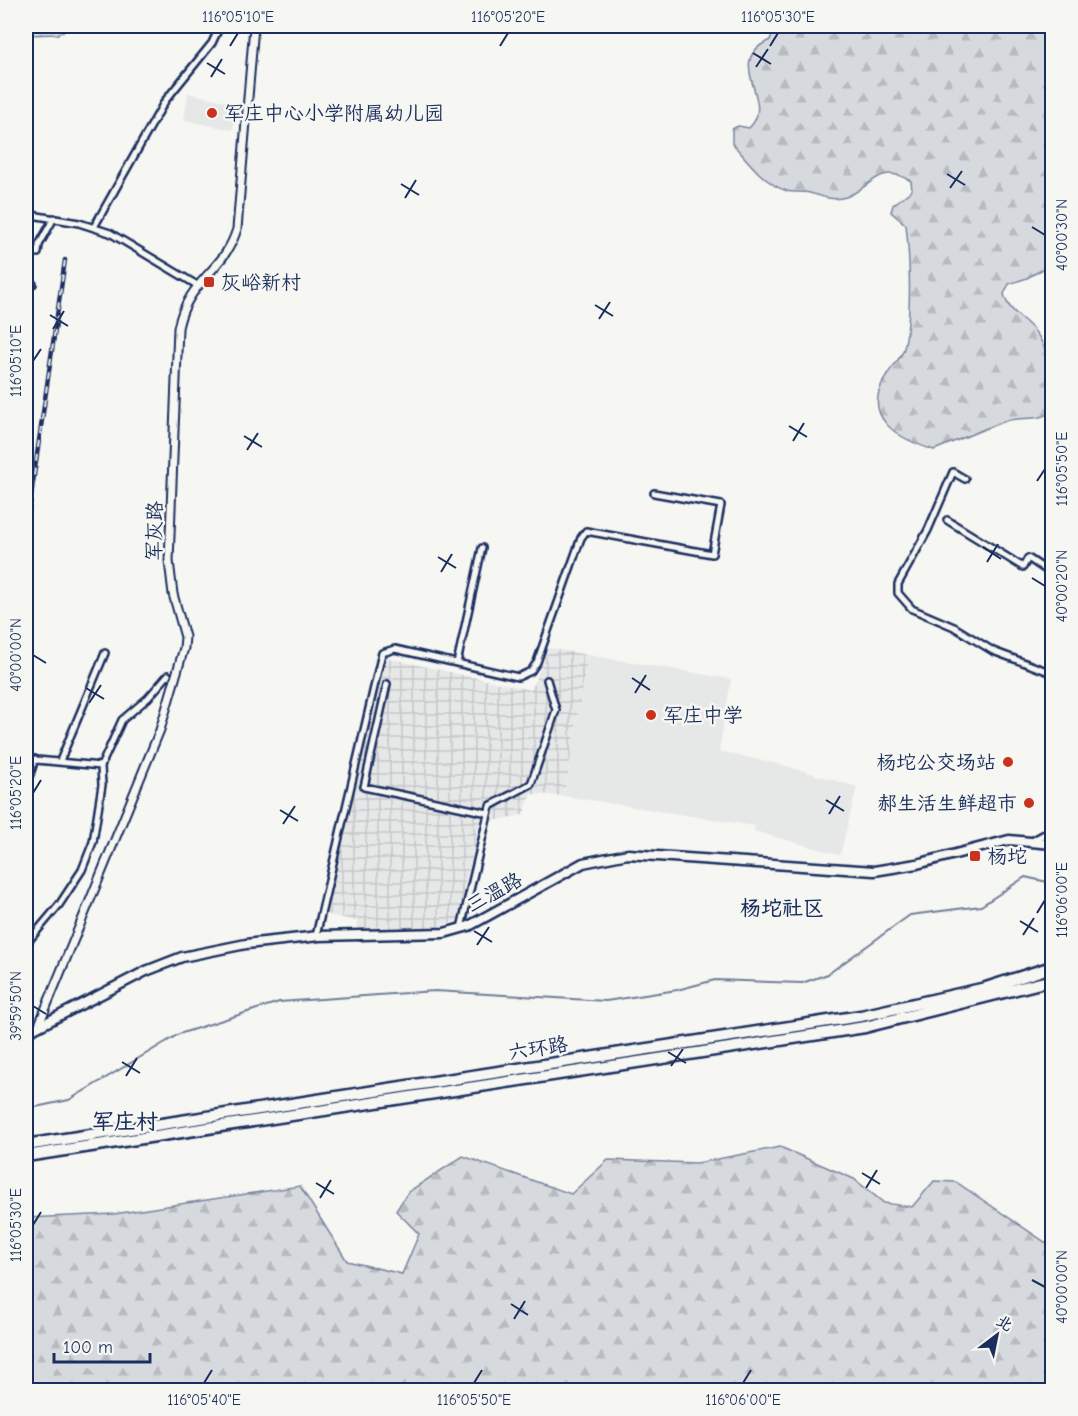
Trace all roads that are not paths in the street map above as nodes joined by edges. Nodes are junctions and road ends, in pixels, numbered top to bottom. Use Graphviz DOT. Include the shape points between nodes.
graph roads {
  1 [pos="220,26"];
  2 [pos="254,26"];
  3 [pos="26,214"];
  4 [pos="54,218"];
  5 [pos="94,227"];
  6 [pos="26,250"];
  7 [pos="26,283"];
  8 [pos="33,284"];
  9 [pos="197,285"];
  10 [pos="965,479"];
  11 [pos="654,493"];
  12 [pos="947,520"];
  13 [pos="482,548"];
  14 [pos="1053,574"];
  15 [pos="105,653"];
  16 [pos="457,663"];
  17 [pos="1053,673"];
  18 [pos="168,675"];
  19 [pos="547,680"];
  20 [pos="387,684"];
  21 [pos="26,759"];
  22 [pos="35,759"];
  23 [pos="60,761"];
  24 [pos="101,766"];
  25 [pos="26,787"];
  26 [pos="488,813"];
  27 [pos="1053,830"];
  28 [pos="1032,841"];
  29 [pos="1053,844"];
  30 [pos="461,928"];
  31 [pos="316,936"];
  32 [pos="26,944"];
  33 [pos="1053,968"];
  34 [pos="1053,980"];
  35 [pos="38,1027"];
  36 [pos="26,1033"];
  37 [pos="261,1114"];
  38 [pos="26,1145"];
  39 [pos="26,1156"];
  1 -- 5 [label="street" via="212,43 165,101"];
  2 -- 9 [label="street, 军灰路" via="237,229 230,249"];
  3 -- 4 [label="street"];
  4 -- 5 [label="street"];
  4 -- 6 [label="street" via="38,253"];
  5 -- 9 [label="street"];
  7 -- 8 [label="street"];
  9 -- 35 [label="street, 军灰路" via="183,306 178,328 171,467 170,578 185,637 184,648 160,730"];
  10 -- 17 [label="street" via="953,472 897,593 912,609 954,627 993,651"];
  11 -- 16 [label="street" via="721,505 712,554 586,531 531,671 518,677"];
  12 -- 14 [label="street" via="1023,567 1028,558"];
  13 -- 16 [label="street"];
  15 -- 23 [label="street"];
  16 -- 31 [label="street" via="395,649 382,653"];
  18 -- 24 [label="street" via="122,720"];
  19 -- 26 [label="street" via="556,710 531,784 490,806"];
  20 -- 26 [label="street" via="364,787"];
  21 -- 22 [label="street"];
  22 -- 23 [label="street"];
  22 -- 25 [label="street"];
  23 -- 24 [label="street"];
  24 -- 32 [label="street" via="93,842 82,870"];
  26 -- 30 [label="street"];
  27 -- 28 [label="street"];
  28 -- 29 [label="main road, 三温路"];
  28 -- 30 [label="main road, 三温路" via="989,843 917,864 874,871 628,854 604,857 583,863"];
  30 -- 31 [label="main road, 三温路" via="422,936"];
  31 -- 35 [label="main road, 三温路" via="182,957 146,971"];
  33 -- 37 [label="highway, 六环路" via="986,988 861,1016"];
  34 -- 37 [label="highway, 六环路" via="865,1027"];
  35 -- 36 [label="main road, 三温路"];
  37 -- 38 [label="highway, 六环路"];
  37 -- 39 [label="highway, 六环路"];
}
